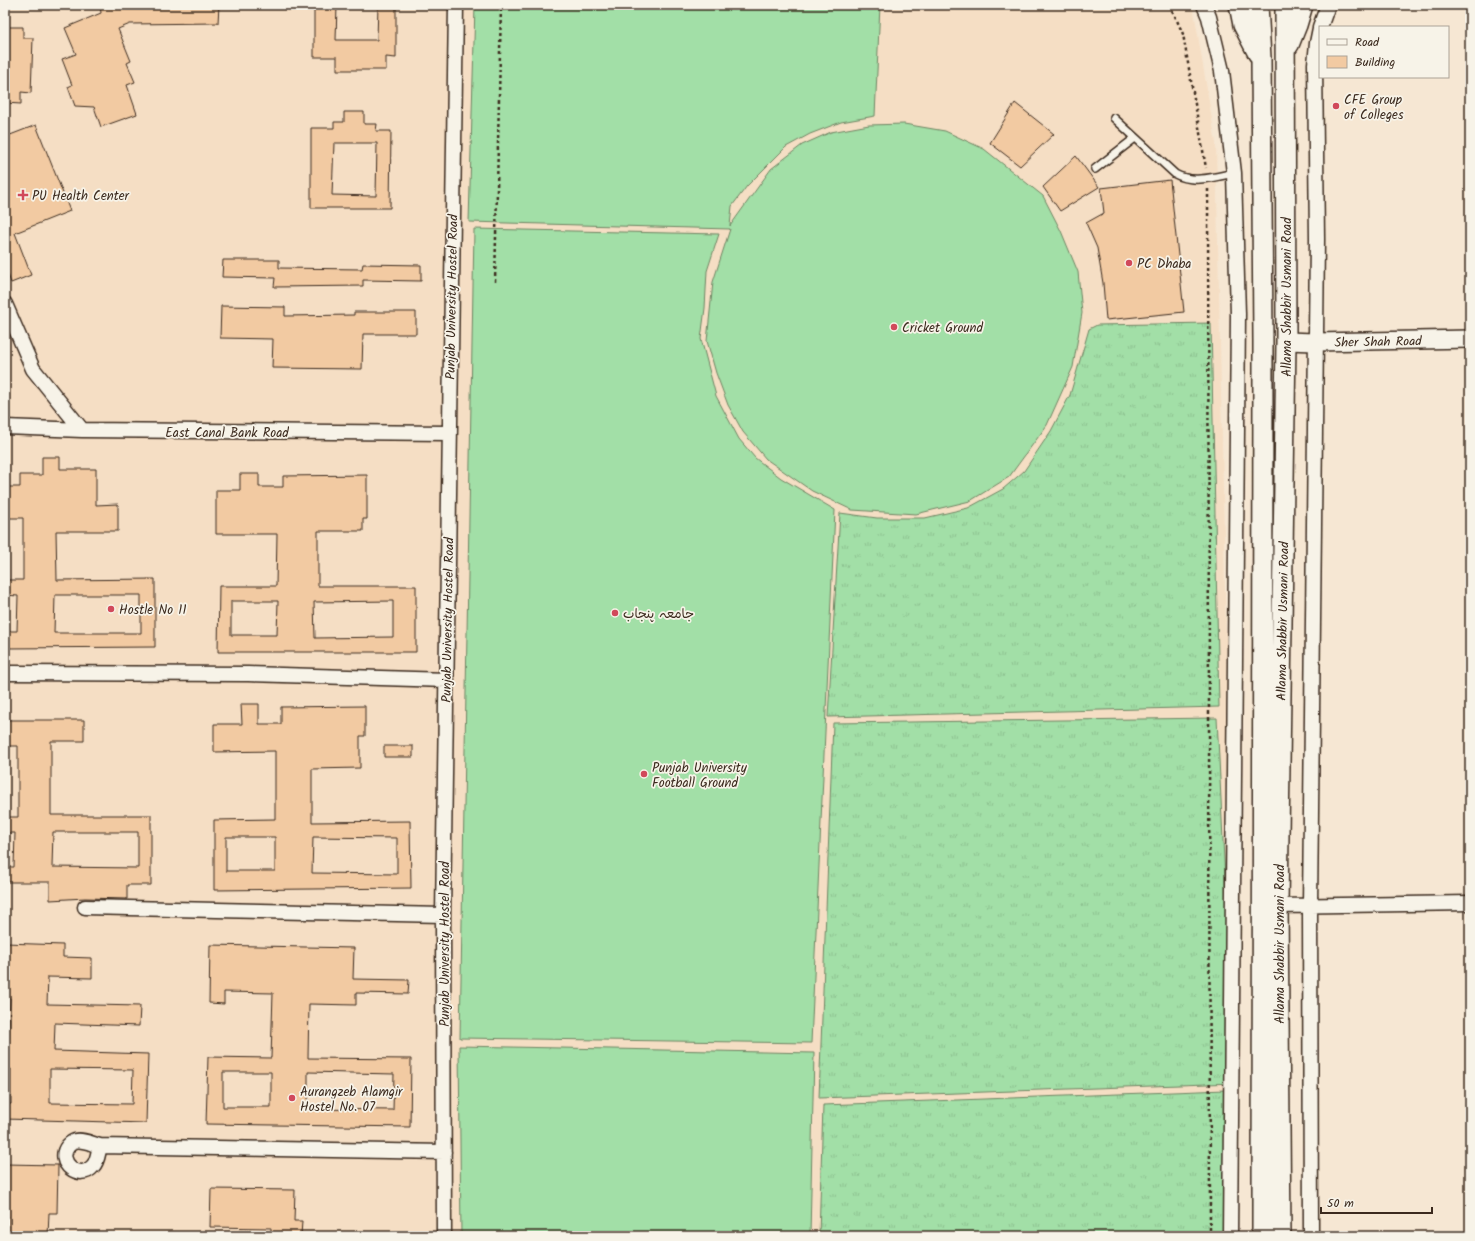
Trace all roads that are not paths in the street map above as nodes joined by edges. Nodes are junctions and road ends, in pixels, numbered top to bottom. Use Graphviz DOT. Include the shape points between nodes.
graph roads {
  1 [pos="456,5"];
  2 [pos="1204,5"];
  3 [pos="1240,5"];
  4 [pos="1258,5"];
  5 [pos="1285,5"];
  6 [pos="1303,5"];
  7 [pos="1328,5"];
  8 [pos="1320,26"];
  9 [pos="1319,32"];
  10 [pos="1286,51"];
  11 [pos="1261,58"];
  12 [pos="1114,118"];
  13 [pos="1135,138"];
  14 [pos="1095,169"];
  15 [pos="1234,173"];
  16 [pos="5,304"];
  17 [pos="1470,339"];
  18 [pos="1286,341"];
  19 [pos="1315,342"];
  20 [pos="5,427"];
  21 [pos="82,430"];
  22 [pos="449,433"];
  23 [pos="9,673"];
  24 [pos="447,680"];
  25 [pos="1470,903"];
  26 [pos="1278,906"];
  27 [pos="1310,906"];
  28 [pos="85,907"];
  29 [pos="443,915"];
  30 [pos="100,1146"];
  31 [pos="444,1152"];
  32 [pos="444,1236"];
  33 [pos="1230,1236"];
  34 [pos="1262,1236"];
  35 [pos="1281,1236"];
  36 [pos="1311,1236"];
  1 -- 22 [label="street, Punjab University Hostel Road"];
  2 -- 15 [label="street" via="1222,71"];
  3 -- 11 [label="main road" via="1243,25"];
  4 -- 11 [label="main road, Allama Shabbir Usmani Road"];
  5 -- 10 [label="main road, Allama Shabbir Usmani Road"];
  6 -- 10 [label="main road"];
  7 -- 8 [label="street"];
  9 -- 19 [label="street" via="1316,64"];
  10 -- 18 [label="main road, Allama Shabbir Usmani Road"];
  11 -- 34 [label="main road, Allama Shabbir Usmani Road"];
  12 -- 13 [label="lane"];
  13 -- 14 [label="lane"];
  13 -- 15 [label="lane" via="1181,177 1208,178"];
  15 -- 33 [label="street" via="1238,314"];
  16 -- 21 [label="street" via="33,369"];
  17 -- 19 [label="street, Sher Shah Road"];
  18 -- 19 [label="street, Sher Shah Road"];
  18 -- 26 [label="main road, Allama Shabbir Usmani Road"];
  19 -- 27 [label="street"];
  20 -- 21 [label="street, East Canal Bank Road"];
  21 -- 22 [label="street, East Canal Bank Road"];
  22 -- 24 [label="street, Punjab University Hostel Road"];
  23 -- 24 [label="street" via="248,674"];
  24 -- 29 [label="street, Punjab University Hostel Road"];
  25 -- 27 [label="street"];
  26 -- 27 [label="street"];
  26 -- 35 [label="main road, Allama Shabbir Usmani Road"];
  27 -- 36 [label="street"];
  28 -- 29 [label="street"];
  29 -- 31 [label="street, Punjab University Hostel Road"];
  30 -- 31 [label="street"];
  31 -- 32 [label="street, Punjab University Hostel Road"];
}
